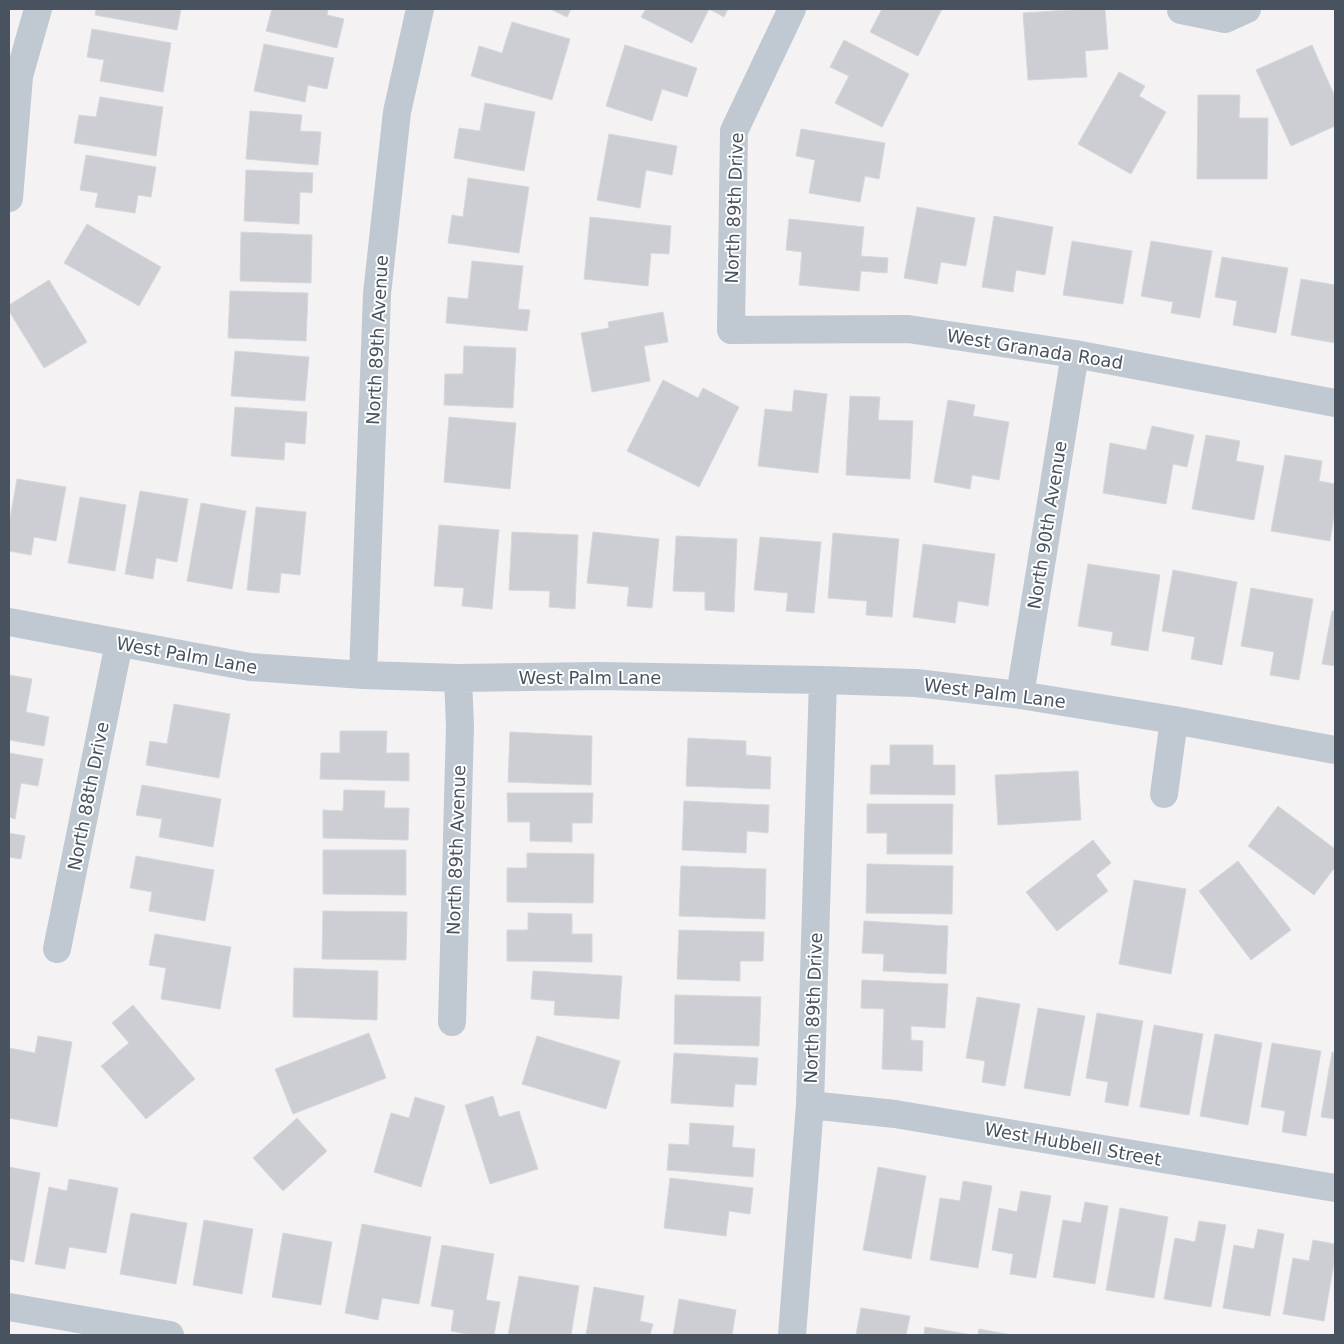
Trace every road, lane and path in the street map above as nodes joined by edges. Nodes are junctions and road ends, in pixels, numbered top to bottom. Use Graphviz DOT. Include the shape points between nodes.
graph roads {
  1 [pos="38,9"];
  2 [pos="420,9"];
  3 [pos="792,9"];
  4 [pos="1247,9"];
  5 [pos="1181,10"];
  6 [pos="9,198"];
  7 [pos="732,330"];
  8 [pos="1075,354"];
  9 [pos="1335,403"];
  10 [pos="9,622"];
  11 [pos="119,643"];
  12 [pos="362,675"];
  13 [pos="458,678"];
  14 [pos="823,680"];
  15 [pos="1020,695"];
  16 [pos="1174,720"];
  17 [pos="1335,750"];
  18 [pos="1164,794"];
  19 [pos="57,948"];
  20 [pos="452,1022"];
  21 [pos="810,1105"];
  22 [pos="1335,1188"];
  23 [pos="9,1307"];
  24 [pos="170,1335"];
  25 [pos="792,1335"];
  1 -- 6 [label="street" via="19,76"];
  2 -- 12 [label="street, North 89th Avenue" via="397,112 377,294"];
  3 -- 7 [label="street, North 89th Drive" via="734,130"];
  4 -- 5 [label="street" via="1225,19"];
  7 -- 8 [label="street, West Granada Road" via="908,329"];
  8 -- 9 [label="street, West Granada Road"];
  8 -- 15 [label="street, North 90th Avenue"];
  10 -- 11 [label="street, West Palm Lane"];
  11 -- 12 [label="street, West Palm Lane" via="250,667"];
  11 -- 19 [label="street, North 88th Drive"];
  12 -- 13 [label="street, West Palm Lane"];
  13 -- 14 [label="street, West Palm Lane" via="600,676"];
  13 -- 20 [label="street, North 89th Avenue" via="460,726"];
  14 -- 15 [label="street, West Palm Lane" via="916,683"];
  14 -- 21 [label="street, North 89th Drive"];
  15 -- 16 [label="street, West Palm Lane"];
  16 -- 17 [label="street, West Palm Lane"];
  16 -- 18 [label="street"];
  21 -- 22 [label="street, West Hubbell Street" via="895,1114"];
  21 -- 25 [label="street, North 89th Drive"];
  23 -- 24 [label="street"];
}
